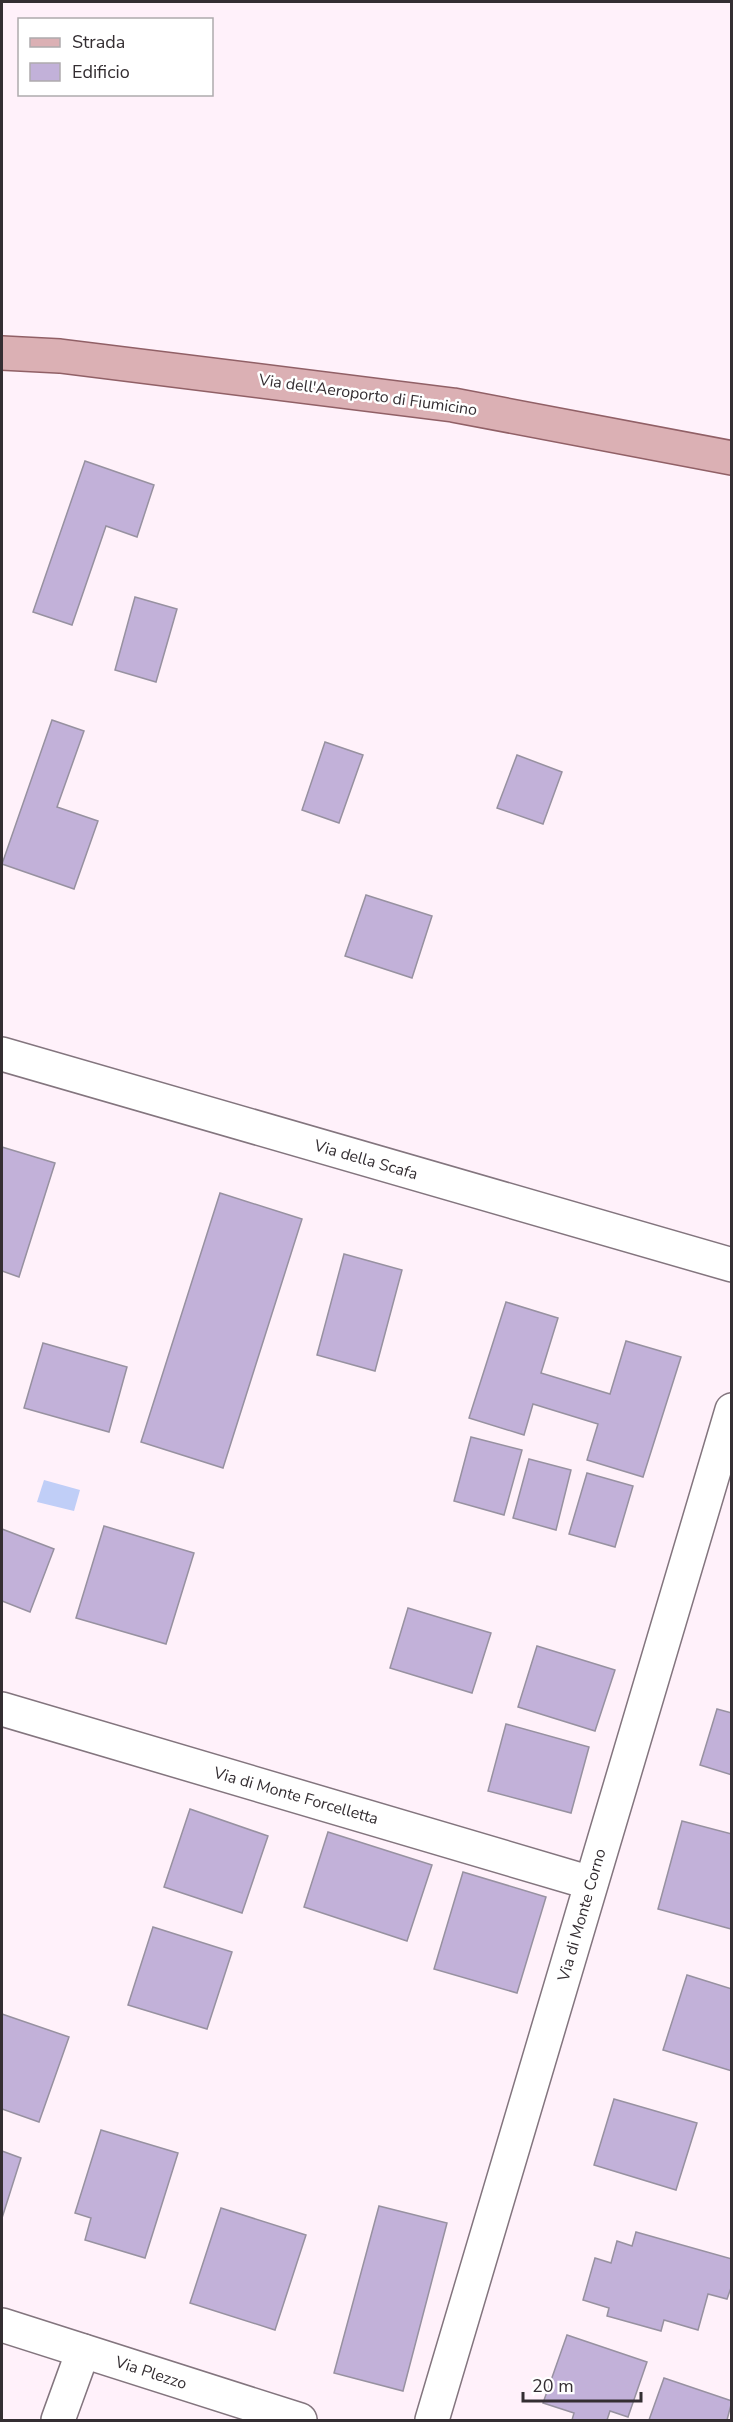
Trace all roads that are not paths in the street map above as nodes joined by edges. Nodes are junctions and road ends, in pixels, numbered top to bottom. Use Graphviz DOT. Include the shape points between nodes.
graph roads {
  1 [pos="2,353"];
  2 [pos="732,458"];
  3 [pos="2,1054"];
  4 [pos="732,1266"];
  5 [pos="732,1410"];
  6 [pos="2,1709"];
  7 [pos="591,1883"];
  8 [pos="2,2325"];
  9 [pos="83,2351"];
  10 [pos="58,2421"];
  11 [pos="300,2421"];
  12 [pos="432,2421"];
  1 -- 2 [label="main road, Via dell'Aeroporto di Fiumicino" via="60,356 453,405"];
  3 -- 4 [label="street, Via della Scafa"];
  5 -- 7 [label="street, Via di Monte Corno"];
  6 -- 7 [label="street, Via di Monte Forcelletta"];
  7 -- 12 [label="street, Via di Monte Corno"];
  8 -- 9 [label="street, Via Plezzo"];
  9 -- 10 [label="street"];
  9 -- 11 [label="street, Via Plezzo"];
}
